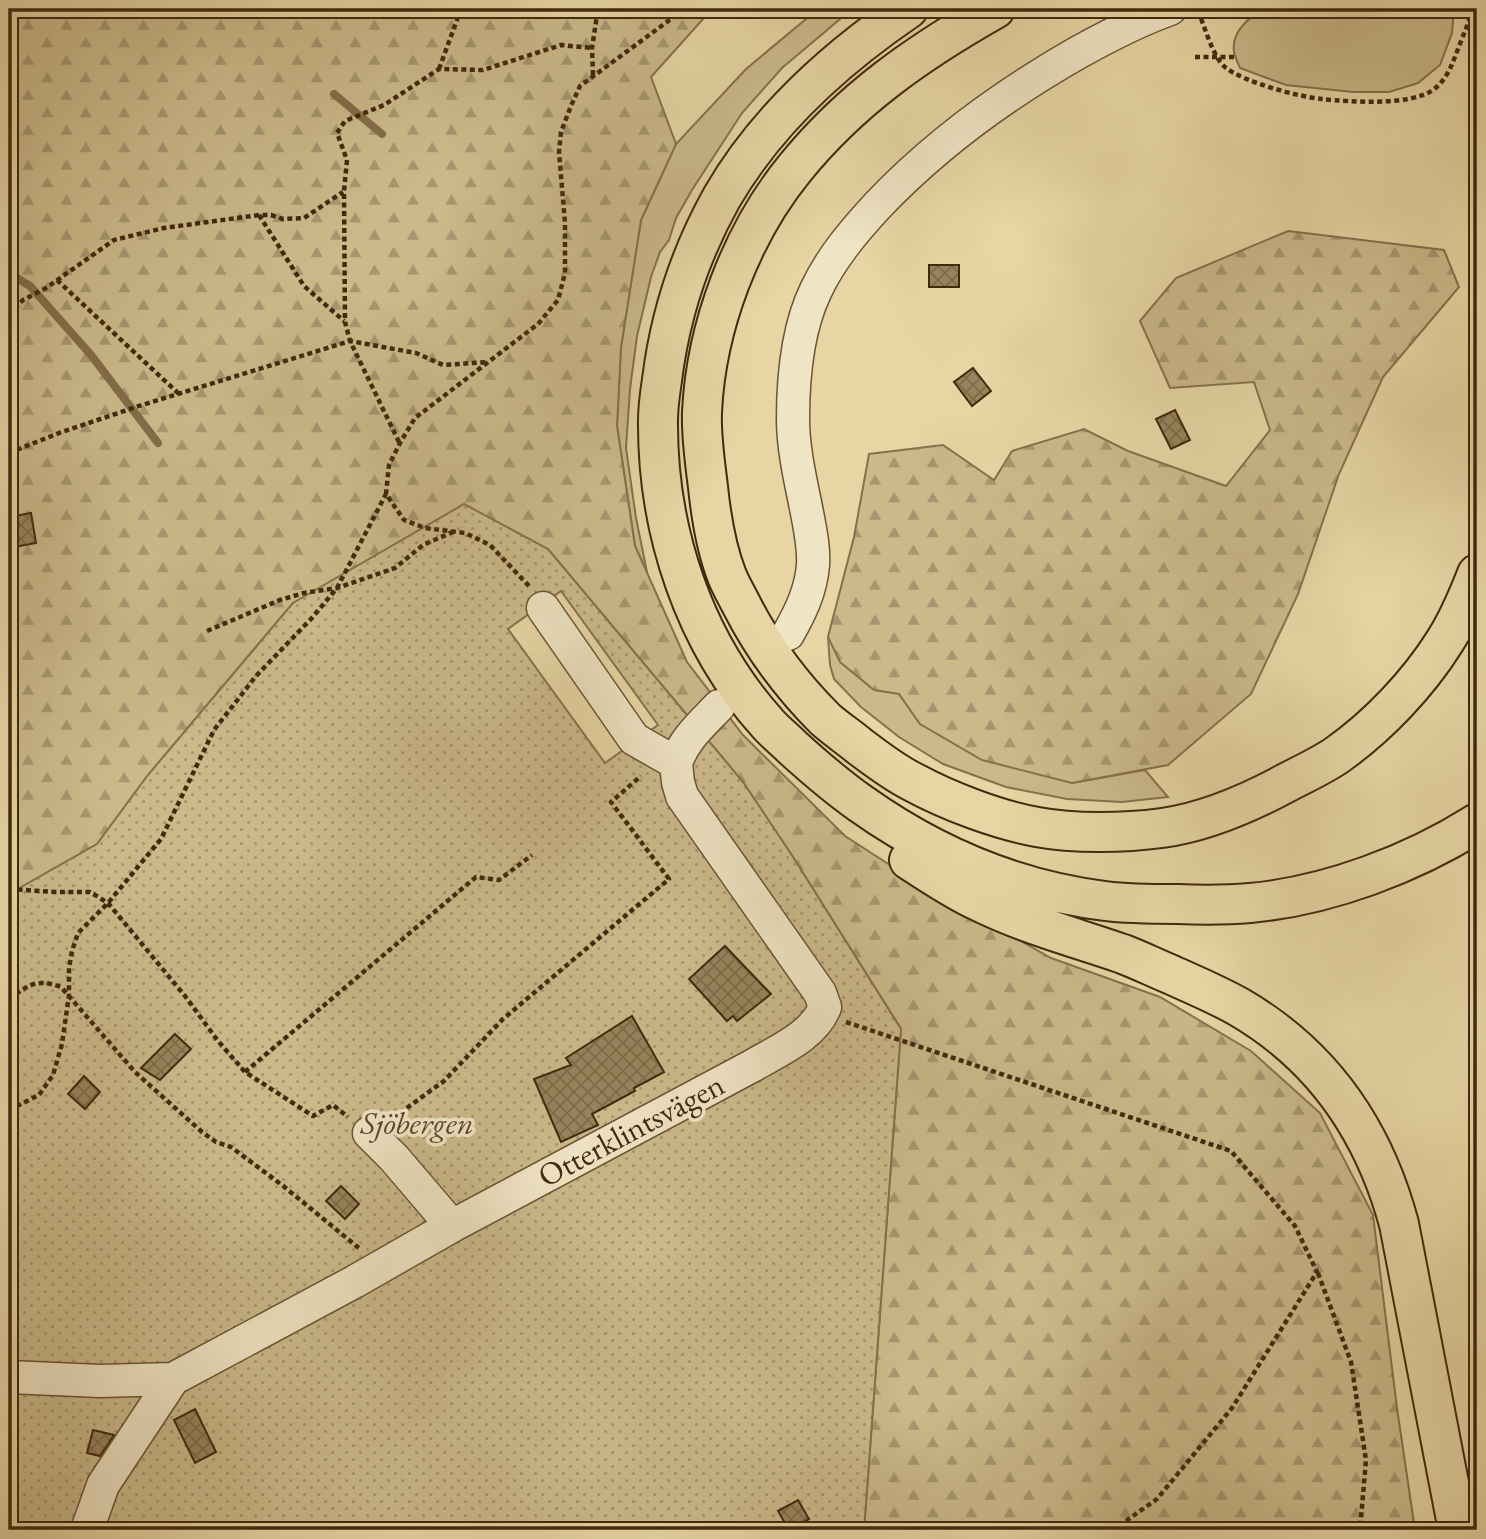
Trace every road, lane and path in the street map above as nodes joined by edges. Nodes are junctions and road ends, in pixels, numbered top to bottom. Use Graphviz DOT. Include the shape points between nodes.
graph roads {
  1 [pos="461,9"];
  2 [pos="598,9"];
  3 [pos="682,9"];
  4 [pos="908,9"];
  5 [pos="995,9"];
  6 [pos="1170,9"];
  7 [pos="1197,9"];
  8 [pos="1471,9"];
  9 [pos="592,48"];
  10 [pos="1195,57"];
  11 [pos="1217,57"];
  12 [pos="1234,57"];
  13 [pos="439,69"];
  14 [pos="593,75"];
  15 [pos="344,191"];
  16 [pos="258,215"];
  17 [pos="57,280"];
  18 [pos="9,315"];
  19 [pos="345,322"];
  20 [pos="350,341"];
  21 [pos="489,362"];
  22 [pos="179,394"];
  23 [pos="400,443"];
  24 [pos="9,453"];
  25 [pos="386,494"];
  26 [pos="456,530"];
  27 [pos="1477,574"];
  28 [pos="337,588"];
  29 [pos="542,608"];
  30 [pos="207,631"];
  31 [pos="788,634"];
  32 [pos="719,706"];
  33 [pos="668,758"];
  34 [pos="832,783"];
  35 [pos="1477,823"];
  36 [pos="532,855"];
  37 [pos="9,888"];
  38 [pos="108,903"];
  39 [pos="69,995"];
  40 [pos="9,999"];
  41 [pos="823,1012"];
  42 [pos="245,1072"];
  43 [pos="9,1110"];
  44 [pos="369,1133"];
  45 [pos="452,1226"];
  46 [pos="381,1267"];
  47 [pos="1317,1272"];
  48 [pos="9,1377"];
  49 [pos="173,1379"];
  50 [pos="87,1530"];
  51 [pos="1113,1530"];
  52 [pos="1360,1530"];
  53 [pos="1458,1530"];
  1 -- 13 [label="path"];
  2 -- 9 [label="path"];
  3 -- 14 [label="path"];
  4 -- 34 [label="highway" via="857,46 789,109 724,194 688,269 670,331 657,417 670,535 700,623 734,681 770,727"];
  5 -- 27 [label="highway" via="888,77 822,137 766,210 744,250 717,320 702,412 709,503 727,576 763,643 793,683 828,721 876,758 912,782 986,813 1039,828 1163,828 1252,801 1336,755 1401,699 1446,641"];
  6 -- 31 [label="street" via="1100,41 991,107 896,187 831,262 806,318 794,382 793,422 813,564 810,585"];
  7 -- 11 [label="path"];
  8 -- 11 [label="path" via="1470,22 1445,77 1432,90 1386,102 1321,99 1285,91 1241,77"];
  9 -- 13 [label="path" via="561,45 483,70"];
  9 -- 14 [label="path"];
  10 -- 11 [label="path"];
  11 -- 12 [label="path"];
  13 -- 15 [label="path" via="384,105 345,121 337,133 347,160"];
  14 -- 21 [label="path" via="580,86 561,132 565,273 558,300 538,324"];
  15 -- 16 [label="path" via="304,218"];
  15 -- 19 [label="path"];
  16 -- 17 [label="path" via="114,240"];
  16 -- 19 [label="path" via="304,286"];
  17 -- 18 [label="path" via="23,300"];
  17 -- 22 [label="path"];
  19 -- 20 [label="path"];
  20 -- 21 [label="path" via="416,353 443,365"];
  20 -- 22 [label="path"];
  20 -- 23 [label="path"];
  21 -- 23 [label="path" via="415,418"];
  22 -- 24 [label="path"];
  23 -- 25 [label="path" via="389,465"];
  25 -- 26 [label="path" via="404,520 425,528"];
  25 -- 28 [label="path"];
  26 -- 28 [label="path" via="423,545 395,568"];
  26 -- 29 [label="path" via="490,545 530,587"];
  28 -- 30 [label="path" via="280,600"];
  28 -- 38 [label="path" via="256,676 214,730 161,839"];
  29 -- 33 [label="street" via="634,739"];
  32 -- 33 [label="street"];
  33 -- 41 [label="street" via="682,796 809,975 823,1000"];
  33 -- 44 [label="path" via="611,802 668,879 503,1019 444,1082"];
  34 -- 35 [label="highway" via="923,842 993,875 1104,901 1146,904 1288,898 1381,870 1428,851"];
  34 -- 53 [label="highway" via="847,810 884,844 932,875 976,901 1124,955 1239,1007 1301,1052 1324,1077 1359,1125 1390,1191"];
  36 -- 42 [label="path" via="499,880 476,877"];
  37 -- 38 [label="path" via="90,892"];
  38 -- 39 [label="path" via="78,933 69,968"];
  38 -- 42 [label="path"];
  39 -- 40 [label="path" via="47,982 32,984"];
  39 -- 43 [label="path" via="53,1075 39,1095"];
  39 -- 46 [label="path" via="135,1072 202,1132 231,1147 282,1185"];
  41 -- 45 [label="street, Otterklintsvägen" via="808,1030 772,1054"];
  41 -- 47 [label="path" via="1231,1151 1295,1226"];
  42 -- 44 [label="path" via="313,1116 333,1105"];
  44 -- 45 [label="street"];
  45 -- 46 [label="street, Otterklintsvägen"];
  46 -- 49 [label="street, Otterklintsvägen"];
  47 -- 51 [label="path" via="1233,1408 1157,1499"];
  47 -- 52 [label="path" via="1351,1362 1366,1460"];
  48 -- 49 [label="street"];
  49 -- 50 [label="street" via="103,1485"];
}
